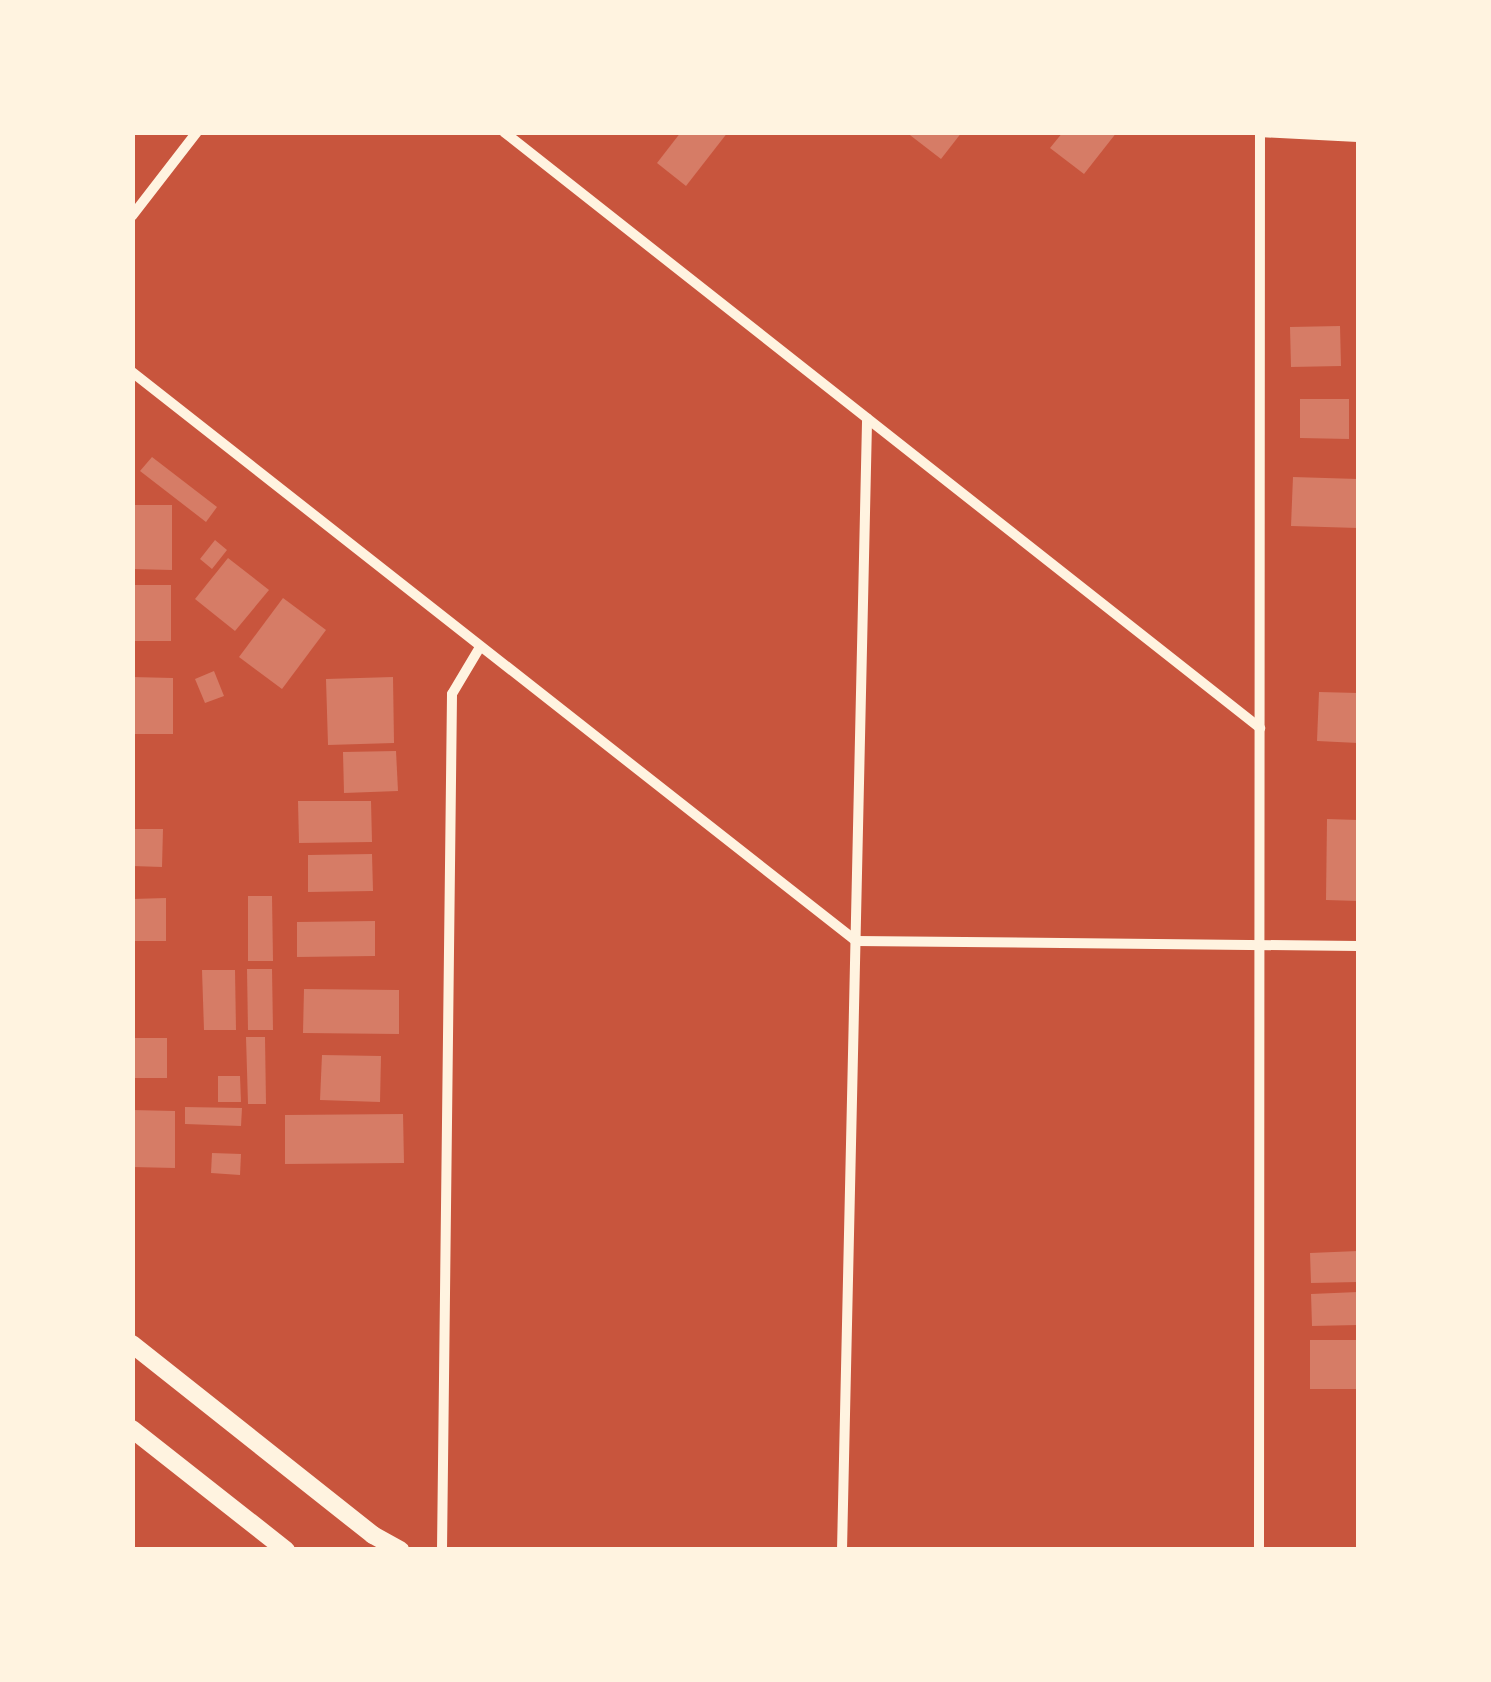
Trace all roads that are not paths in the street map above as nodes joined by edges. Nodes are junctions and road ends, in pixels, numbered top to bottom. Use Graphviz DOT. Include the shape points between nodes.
graph roads {
  1 [pos="197,132"];
  2 [pos="504,132"];
  3 [pos="1260,133"];
  4 [pos="1358,138"];
  5 [pos="132,216"];
  6 [pos="132,372"];
  7 [pos="867,418"];
  8 [pos="480,647"];
  9 [pos="1260,728"];
  10 [pos="856,941"];
  11 [pos="1260,945"];
  12 [pos="1358,946"];
  13 [pos="132,1344"];
  14 [pos="132,1429"];
  15 [pos="286,1550"];
  16 [pos="400,1550"];
  17 [pos="442,1550"];
  18 [pos="842,1550"];
  19 [pos="1259,1550"];
  1 -- 5 [label="street"];
  2 -- 7 [label="street"];
  3 -- 4 [label="street"];
  3 -- 9 [label="street"];
  6 -- 8 [label="street"];
  7 -- 9 [label="street"];
  7 -- 10 [label="street"];
  8 -- 10 [label="street"];
  8 -- 17 [label="street" via="452,694"];
  9 -- 11 [label="street"];
  10 -- 11 [label="street"];
  10 -- 18 [label="street"];
  11 -- 12 [label="street"];
  11 -- 19 [label="street"];
  13 -- 16 [label="street"];
  14 -- 15 [label="street"];
}
